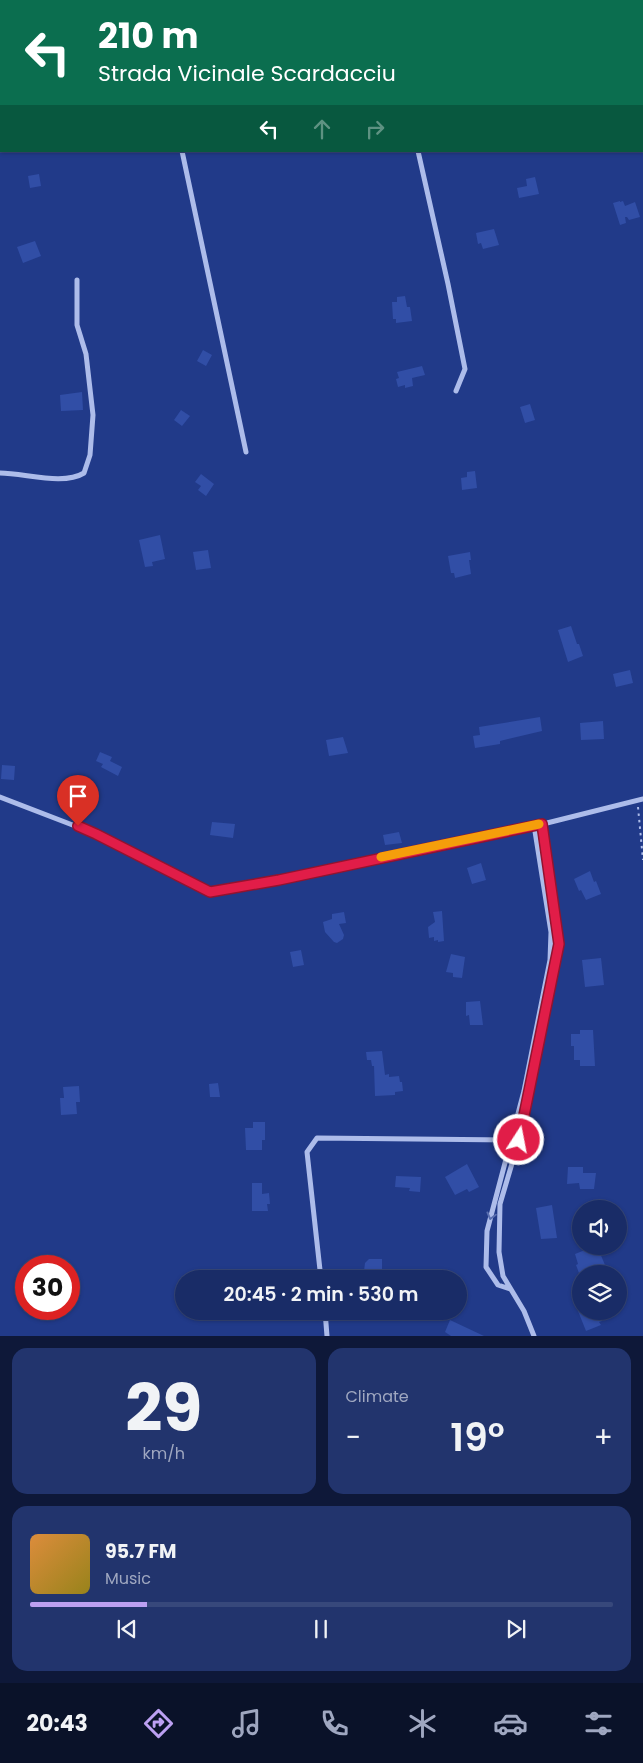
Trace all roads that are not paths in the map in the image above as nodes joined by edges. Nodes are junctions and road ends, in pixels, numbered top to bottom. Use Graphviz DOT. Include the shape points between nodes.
graph roads {
  1 [pos="182,152"];
  2 [pos="418,152"];
  3 [pos="76,280"];
  4 [pos="456,391"];
  5 [pos="246,452"];
  6 [pos="0,474"];
  7 [pos="0,797"];
  8 [pos="641,799"];
  9 [pos="542,824"];
  10 [pos="534,825"];
  11 [pos="512,1140"];
  12 [pos="519,1140"];
  13 [pos="320,1270"];
  14 [pos="510,1290"];
  15 [pos="326,1320"];
  16 [pos="327,1336"];
  17 [pos="534,1336"];
  1 -- 5 [label="street"];
  2 -- 4 [label="street" via="465,369"];
  3 -- 6 [label="street" via="77,325 86,354 93,415 90,455 84,473 76,478 61,479"];
  7 -- 10 [label="street" via="96,834 210,892"];
  8 -- 9 [label="street"];
  9 -- 10 [label="street"];
  9 -- 12 [label="street" via="559,944"];
  10 -- 11 [label="street" via="551,932 550,960"];
  11 -- 12 [label="street"];
  11 -- 13 [label="street" via="317,1138 308,1152"];
  11 -- 14 [label="street, one-way" via="488,1231 486,1267 498,1284"];
  12 -- 14 [label="street" via="500,1204 499,1252 503,1276"];
  14 -- 17 [label="street" via="524,1311"];
  15 -- 16 [label="street"];
}
